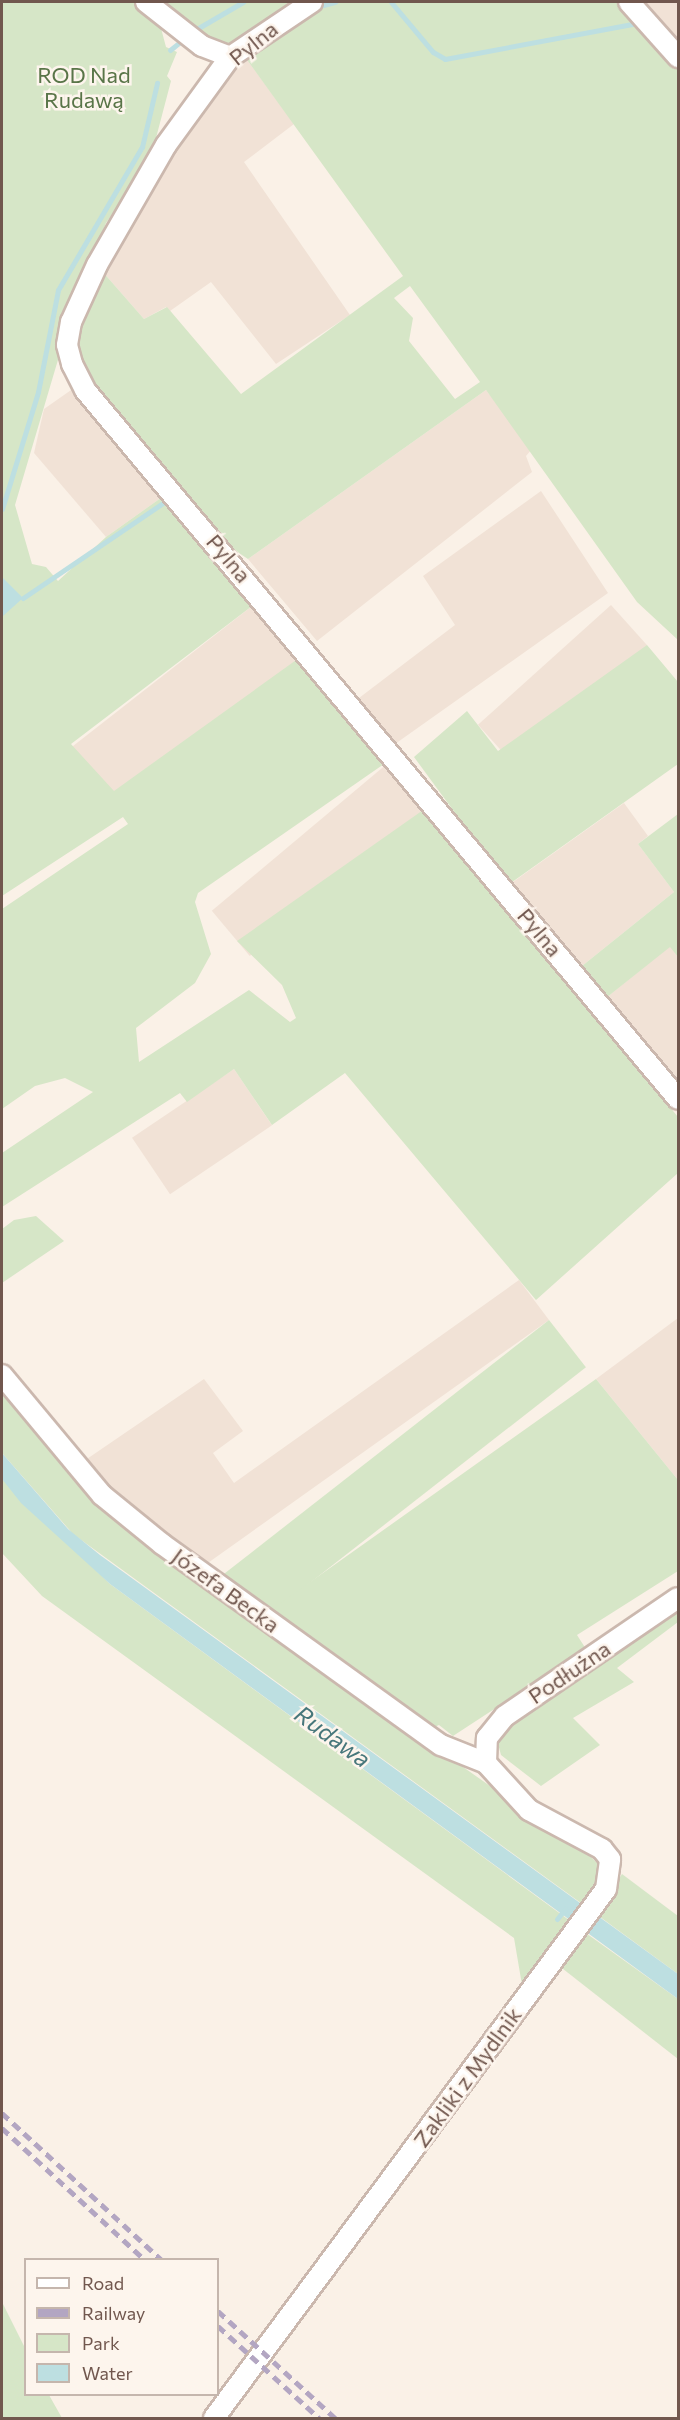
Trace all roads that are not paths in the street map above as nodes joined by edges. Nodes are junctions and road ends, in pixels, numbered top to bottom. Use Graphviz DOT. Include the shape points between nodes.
graph roads {
  1 [pos="146,2"];
  2 [pos="312,2"];
  3 [pos="629,2"];
  4 [pos="230,57"];
  5 [pos="678,57"];
  6 [pos="678,1099"];
  7 [pos="2,1375"];
  8 [pos="678,1598"];
  9 [pos="486,1763"];
  10 [pos="214,2418"];
  1 -- 4 [label="street" via="202,46"];
  2 -- 4 [label="street, Pylna"];
  3 -- 5 [label="street"];
  4 -- 6 [label="street, Pylna" via="166,145 97,265 71,322 67,345 75,375"];
  7 -- 9 [label="street, Józefa Becka" via="102,1495 162,1544 441,1745"];
  8 -- 9 [label="street, Podłużna" via="505,1716 487,1737"];
  9 -- 10 [label="street, Zakliki z Mydlnik" via="529,1810 602,1848 610,1859 606,1889"];
}
